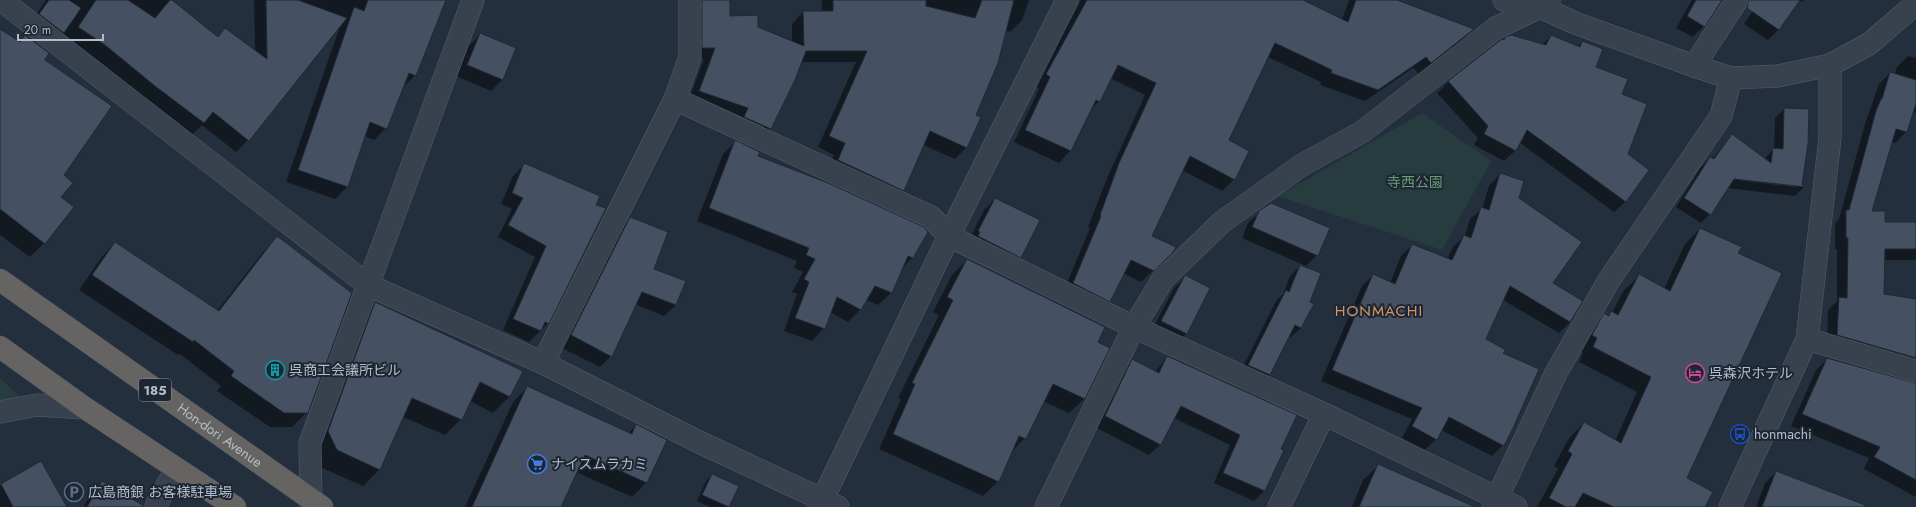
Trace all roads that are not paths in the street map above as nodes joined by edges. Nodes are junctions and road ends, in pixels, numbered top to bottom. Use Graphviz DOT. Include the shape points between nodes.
graph roads {
  1 [pos="1,0"];
  2 [pos="473,0"];
  3 [pos="690,0"];
  4 [pos="1067,0"];
  5 [pos="1504,0"];
  6 [pos="1737,0"];
  7 [pos="1916,1"];
  8 [pos="1545,4"];
  9 [pos="1830,65"];
  10 [pos="1694,66"];
  11 [pos="1731,78"];
  12 [pos="675,99"];
  13 [pos="949,236"];
  14 [pos="0,280"];
  15 [pos="368,285"];
  16 [pos="1134,327"];
  17 [pos="1807,339"];
  18 [pos="0,347"];
  19 [pos="543,363"];
  20 [pos="1916,371"];
  21 [pos="85,408"];
  22 [pos="0,412"];
  23 [pos="1324,414"];
  24 [pos="177,469"];
  25 [pos="314,504"];
  26 [pos="1502,504"];
  27 [pos="827,505"];
  28 [pos="156,507"];
  29 [pos="235,507"];
  30 [pos="1046,507"];
  31 [pos="1279,507"];
  32 [pos="1730,507"];
  1 -- 15 [label="street"];
  2 -- 15 [label="street"];
  3 -- 12 [label="street" via="690,57"];
  4 -- 13 [label="street"];
  5 -- 8 [label="street"];
  6 -- 10 [label="street"];
  7 -- 9 [label="street" via="1869,44"];
  8 -- 10 [label="street" via="1575,22"];
  8 -- 16 [label="street" via="1496,28 1362,132 1302,165 1222,222 1163,280"];
  9 -- 11 [label="street" via="1778,76"];
  9 -- 17 [label="street" via="1830,138"];
  10 -- 11 [label="street"];
  11 -- 26 [label="street" via="1721,116 1609,280 1556,373"];
  12 -- 13 [label="street" via="931,217"];
  12 -- 19 [label="street"];
  13 -- 16 [label="street"];
  13 -- 27 [label="street"];
  14 -- 25 [label="highway, Hon-dori Avenue / 185"];
  15 -- 19 [label="street"];
  15 -- 25 [label="street" via="310,443"];
  16 -- 23 [label="street"];
  16 -- 30 [label="street"];
  17 -- 20 [label="street"];
  17 -- 32 [label="street"];
  18 -- 21 [label="highway"];
  19 -- 27 [label="street"];
  21 -- 22 [label="street" via="37,405"];
  21 -- 24 [label="highway"];
  23 -- 26 [label="street"];
  23 -- 31 [label="street"];
  24 -- 28 [label="street"];
  24 -- 29 [label="highway"];
}
